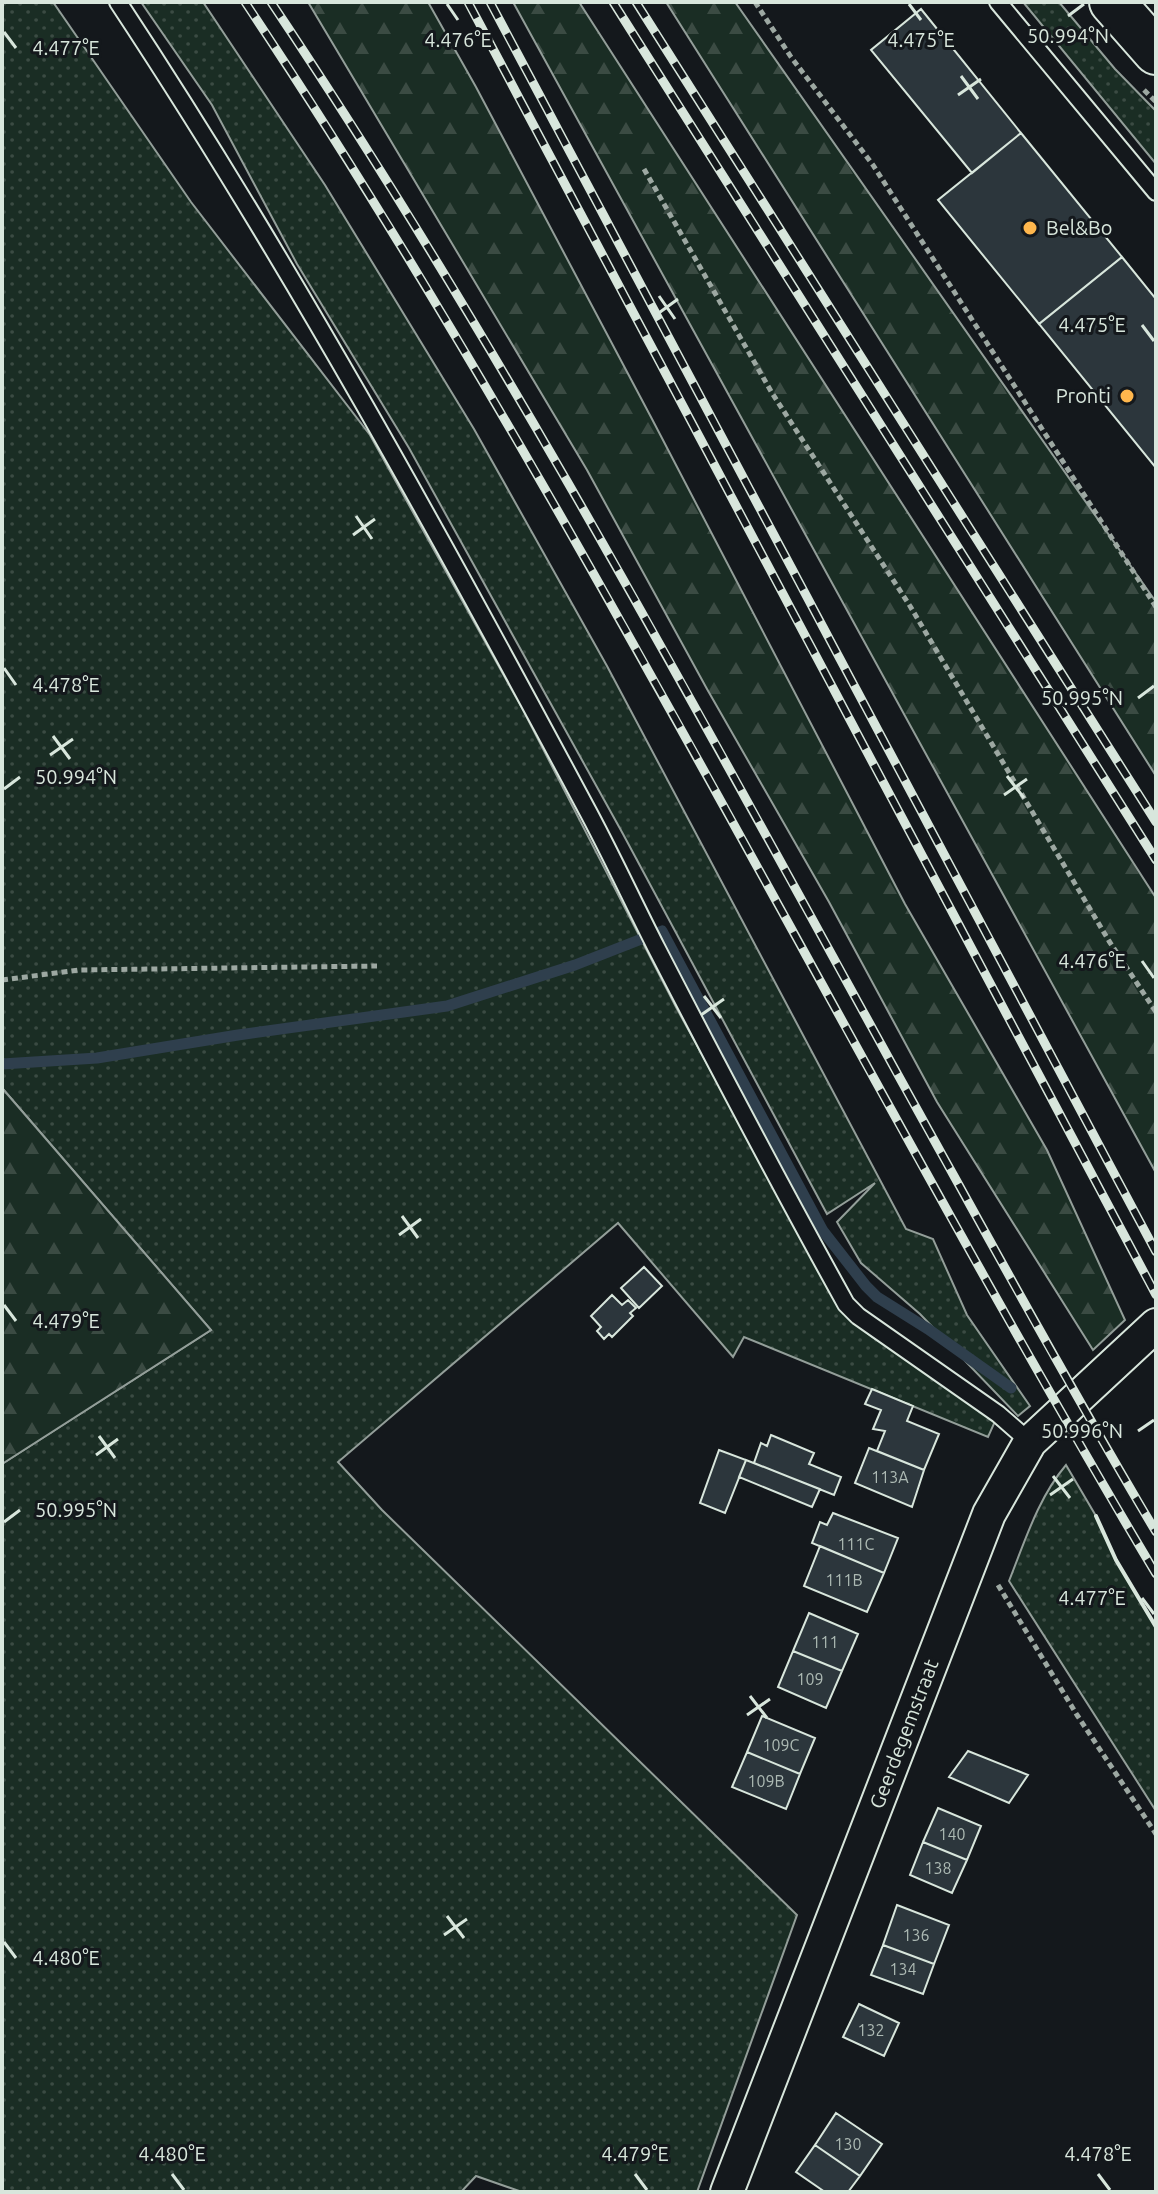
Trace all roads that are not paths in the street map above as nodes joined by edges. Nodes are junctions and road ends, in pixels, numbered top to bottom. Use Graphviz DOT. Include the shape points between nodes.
graph roads {
  1 [pos="118,2"];
  2 [pos="998,2"];
  3 [pos="1112,2"];
  4 [pos="1156,52"];
  5 [pos="1156,192"];
  6 [pos="1156,1325"];
  7 [pos="1030,1442"];
  8 [pos="727,2192"];
  1 -- 7 [label="lane" via="419,499 846,1304"];
  2 -- 5 [label="lane"];
  3 -- 4 [label="main road"];
  6 -- 7 [label="street, Geerdegemstraat"];
  7 -- 8 [label="street, Geerdegemstraat" via="989,1514"];
}
